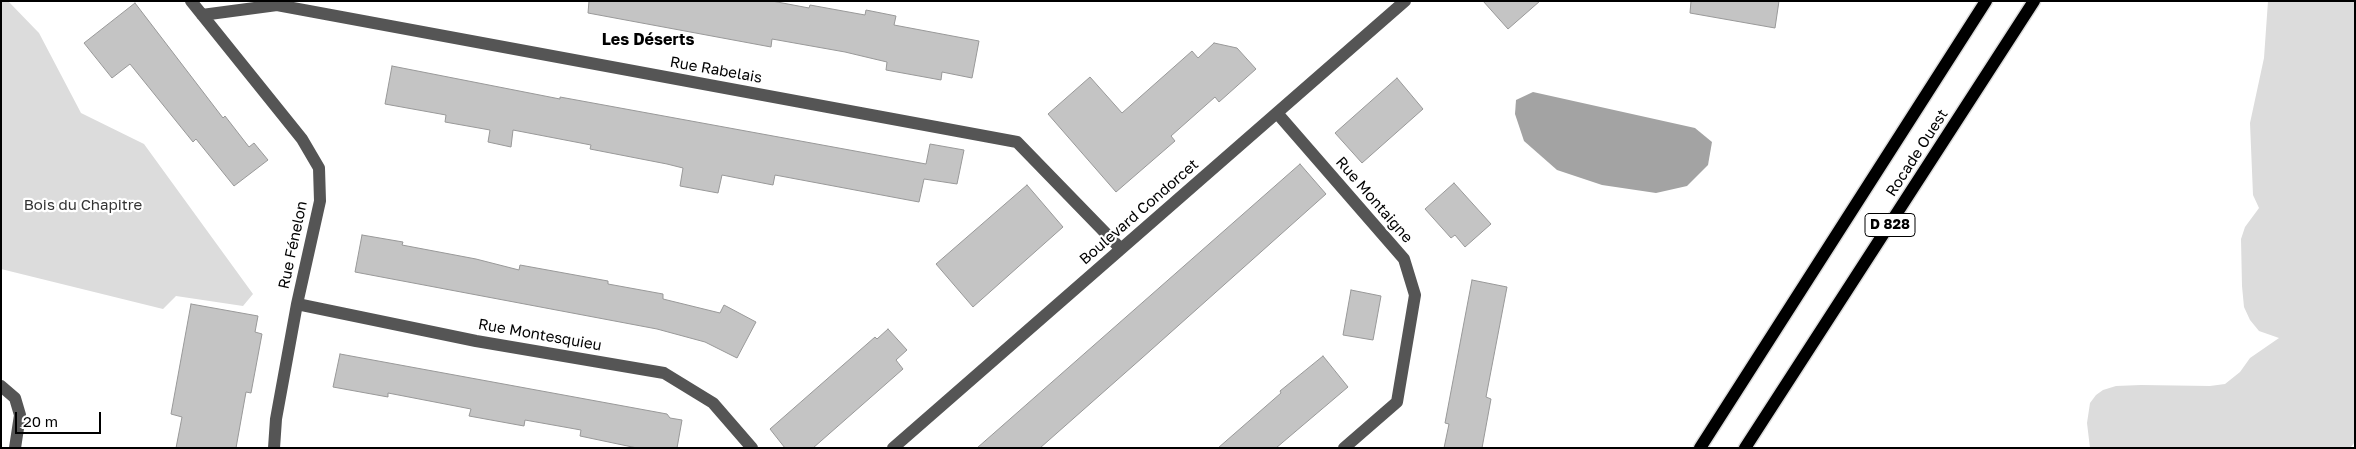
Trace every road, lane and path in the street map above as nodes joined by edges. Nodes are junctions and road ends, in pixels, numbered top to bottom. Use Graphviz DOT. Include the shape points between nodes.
graph roads {
  1 [pos="191,1"];
  2 [pos="1405,1"];
  3 [pos="1986,1"];
  4 [pos="2034,1"];
  5 [pos="202,15"];
  6 [pos="1277,113"];
  7 [pos="1120,250"];
  8 [pos="297,304"];
  9 [pos="1,386"];
  10 [pos="15,448"];
  11 [pos="274,448"];
  12 [pos="752,448"];
  13 [pos="893,448"];
  14 [pos="1344,448"];
  15 [pos="1700,448"];
  16 [pos="1745,448"];
  1 -- 5 [label="street, Rue Fénelon"];
  2 -- 6 [label="street, Boulevard Condorcet"];
  3 -- 15 [label="main road, Rocade Ouest / D 828"];
  4 -- 16 [label="main road, Rocade Ouest / D 828"];
  5 -- 7 [label="street, Rue Rabelais" via="277,6 1017,142"];
  5 -- 8 [label="street, Rue Fénelon" via="302,138 318,168 320,201"];
  6 -- 7 [label="street, Boulevard Condorcet"];
  6 -- 14 [label="street, Rue Montaigne" via="1404,259 1415,296 1397,402"];
  7 -- 13 [label="street, Boulevard Condorcet"];
  8 -- 11 [label="street, Rue Fénelon" via="276,419"];
  8 -- 12 [label="street, Rue Montesquieu" via="476,341 664,373 713,403"];
  9 -- 10 [label="street" via="15,398 20,416"];
}
